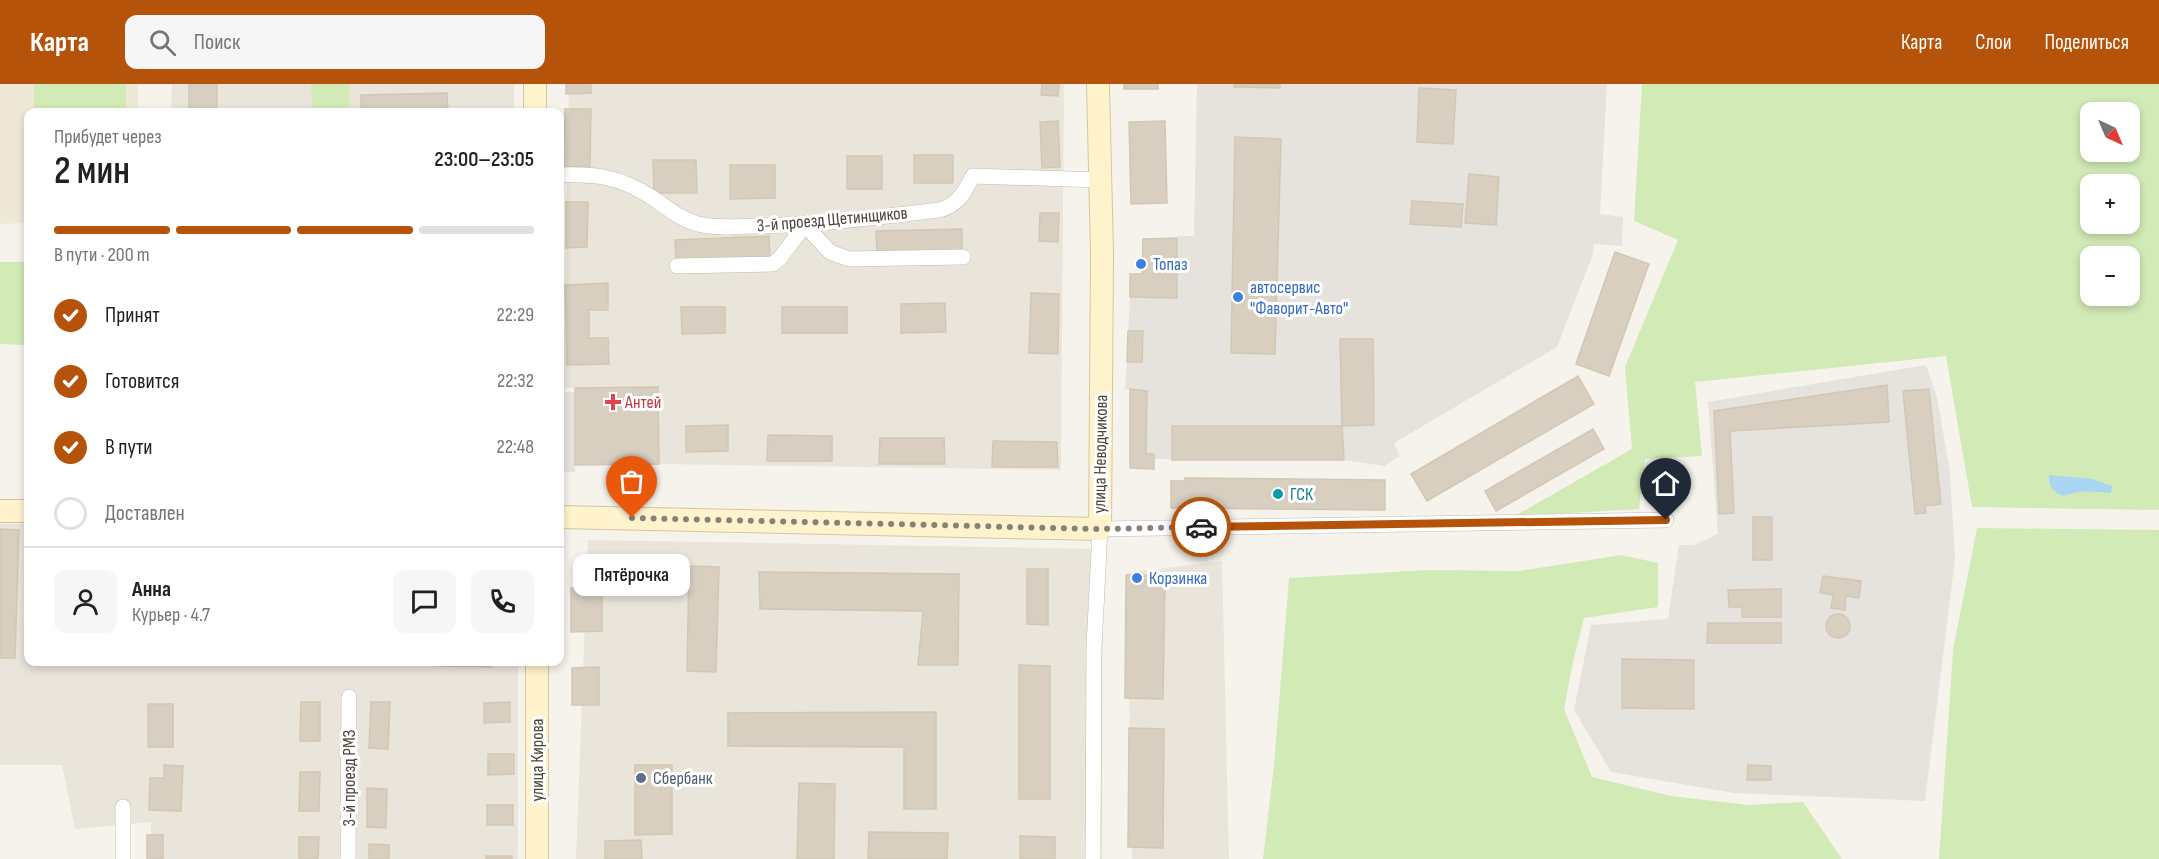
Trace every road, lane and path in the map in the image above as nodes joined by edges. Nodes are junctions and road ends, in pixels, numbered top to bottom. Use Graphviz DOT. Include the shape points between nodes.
graph roads {
  1 [pos="535,84"];
  2 [pos="1098,84"];
  3 [pos="535,108"];
  4 [pos="564,175"];
  5 [pos="1100,180"];
  6 [pos="806,225"];
  7 [pos="963,257"];
  8 [pos="677,266"];
  9 [pos="0,511"];
  10 [pos="24,511"];
  11 [pos="564,517"];
  12 [pos="1666,520"];
  13 [pos="1100,529"];
  14 [pos="537,666"];
  15 [pos="349,697"];
  16 [pos="123,807"];
  17 [pos="123,859"];
  18 [pos="348,859"];
  19 [pos="537,859"];
  20 [pos="1093,859"];
  1 -- 3 [label="main road"];
  2 -- 5 [label="main road, улица Неводчикова"];
  4 -- 6 [label="street, 3-й проезд Щетинщиков" via="592,174 617,179 699,225"];
  5 -- 6 [label="street, 3-й проезд Щетинщиков" via="973,176 959,201 949,207"];
  5 -- 13 [label="main road, улица Неводчикова"];
  6 -- 7 [label="street" via="830,252 849,258"];
  6 -- 8 [label="street" via="773,264"];
  9 -- 10 [label="main road"];
  11 -- 13 [label="main road"];
  12 -- 13 [label="street"];
  13 -- 20 [label="street, улица Неводчикова" via="1094,648"];
  14 -- 19 [label="main road, улица Кирова"];
  15 -- 18 [label="street, 3-й проезд РМЗ"];
  16 -- 17 [label="street"];
}
